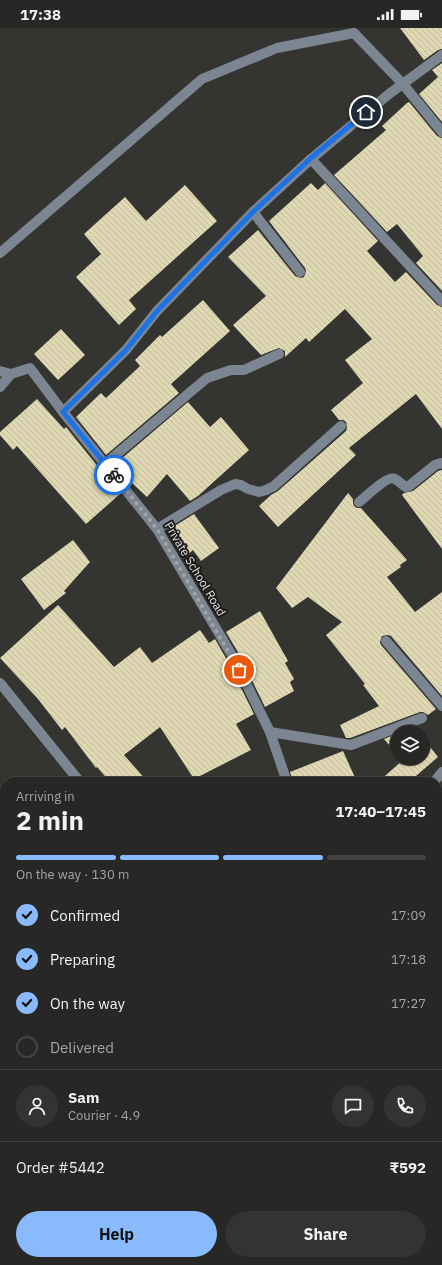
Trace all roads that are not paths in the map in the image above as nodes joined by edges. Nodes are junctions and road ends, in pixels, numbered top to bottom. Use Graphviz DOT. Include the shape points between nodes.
graph roads {
  1 [pos="442,55"];
  2 [pos="402,83"];
  3 [pos="442,132"];
  4 [pos="311,158"];
  5 [pos="253,212"];
  6 [pos="0,252"];
  7 [pos="300,272"];
  8 [pos="442,302"];
  9 [pos="279,354"];
  10 [pos="0,371"];
  11 [pos="11,374"];
  12 [pos="0,387"];
  13 [pos="63,412"];
  14 [pos="341,426"];
  15 [pos="105,464"];
  16 [pos="442,464"];
  17 [pos="359,502"];
  18 [pos="157,529"];
  19 [pos="386,641"];
  20 [pos="0,683"];
  21 [pos="442,706"];
  22 [pos="422,718"];
  23 [pos="270,732"];
  24 [pos="76,777"];
  25 [pos="285,777"];
  1 -- 2 [label="street"];
  2 -- 3 [label="street"];
  2 -- 4 [label="street"];
  2 -- 6 [label="street" via="354,33 278,48 202,79"];
  4 -- 5 [label="street"];
  4 -- 8 [label="street"];
  5 -- 7 [label="street"];
  5 -- 13 [label="street" via="157,311 126,350"];
  9 -- 15 [label="street" via="244,370 231,370 207,378"];
  10 -- 11 [label="street"];
  11 -- 12 [label="street"];
  11 -- 13 [label="street, Private School Road" via="30,368"];
  13 -- 15 [label="street, Private School Road"];
  14 -- 18 [label="street" via="274,486 259,492 235,484"];
  15 -- 18 [label="street, Private School Road"];
  16 -- 17 [label="street" via="435,465 406,487 395,479 385,481"];
  18 -- 23 [label="street, Private School Road" via="232,657"];
  19 -- 21 [label="street"];
  20 -- 24 [label="street"];
  22 -- 23 [label="street" via="351,746"];
  23 -- 25 [label="street, Private School Road"];
}
